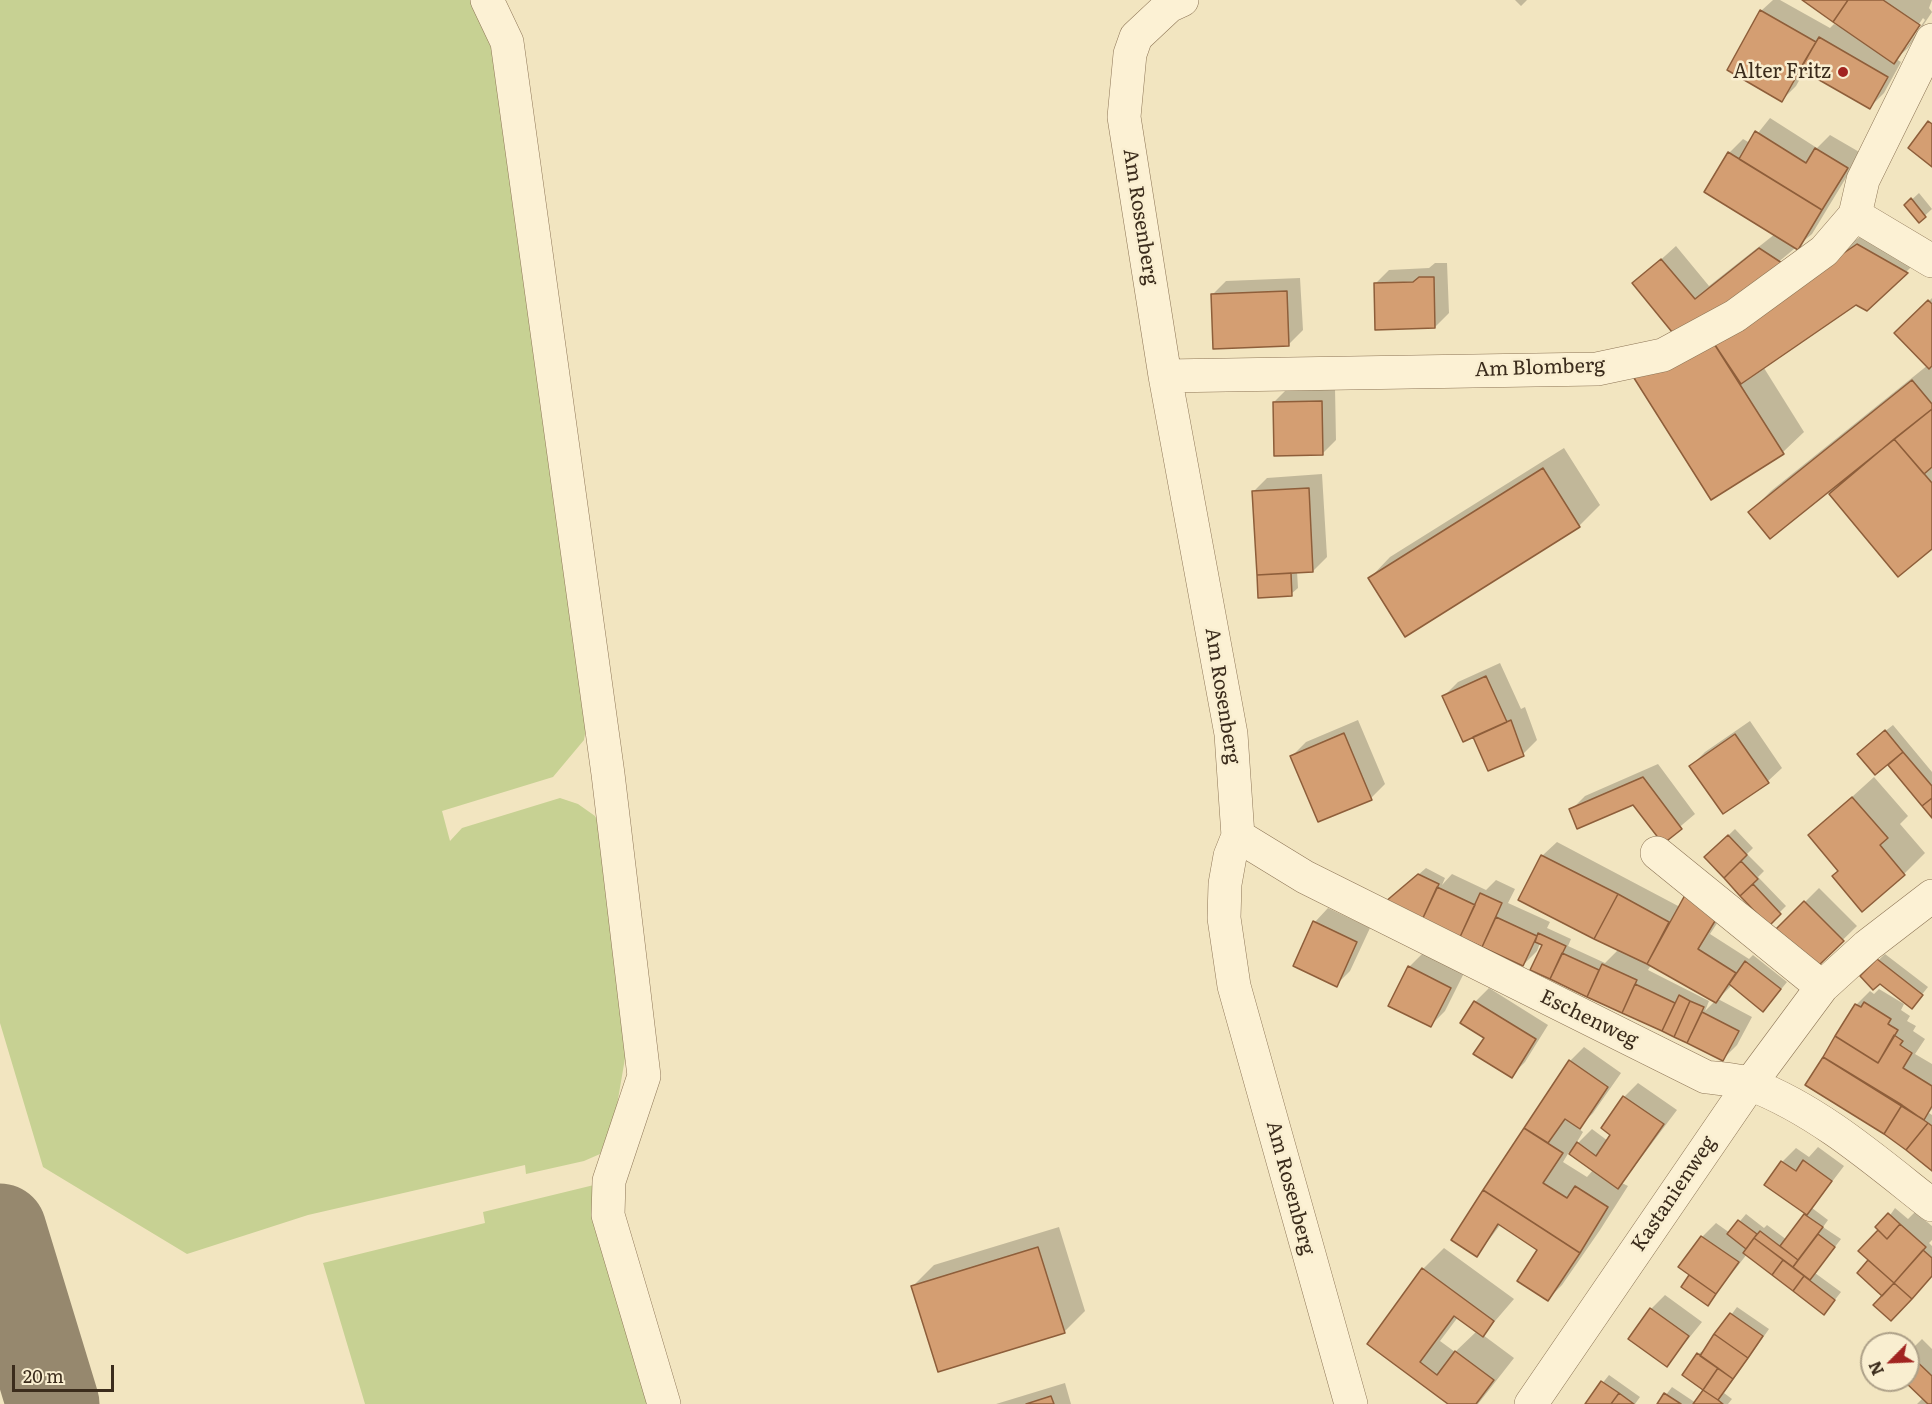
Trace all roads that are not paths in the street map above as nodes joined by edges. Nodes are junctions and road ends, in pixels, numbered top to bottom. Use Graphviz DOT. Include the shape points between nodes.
graph roads {
  1 [pos="487,0"];
  2 [pos="1182,0"];
  3 [pos="1932,40"];
  4 [pos="1855,215"];
  5 [pos="1932,261"];
  6 [pos="1165,376"];
  7 [pos="1238,836"];
  8 [pos="1657,853"];
  9 [pos="1932,896"];
  10 [pos="1822,987"];
  11 [pos="1750,1084"];
  12 [pos="1932,1205"];
  13 [pos="664,1404"];
  14 [pos="1352,1404"];
  15 [pos="1531,1404"];
  1 -- 13 [label="street" via="507,42 606,762 644,1076 609,1181 608,1215"];
  2 -- 6 [label="street, Am Rosenberg" via="1169,6 1133,45 1124,117"];
  3 -- 4 [label="street, Am Blomberg" via="1863,180"];
  4 -- 5 [label="street"];
  4 -- 6 [label="street, Am Blomberg" via="1824,251 1734,316 1664,356 1598,369"];
  6 -- 7 [label="street, Am Rosenberg" via="1231,734"];
  7 -- 11 [label="street, Eschenweg" via="1305,878 1706,1077"];
  7 -- 14 [label="street, Am Rosenberg" via="1225,884 1224,918 1234,986"];
  8 -- 10 [label="street"];
  9 -- 10 [label="street, Kastanienweg"];
  10 -- 11 [label="street, Kastanienweg"];
  11 -- 12 [label="street, Eschenweg" via="1797,1106"];
  11 -- 15 [label="street, Kastanienweg"];
}
